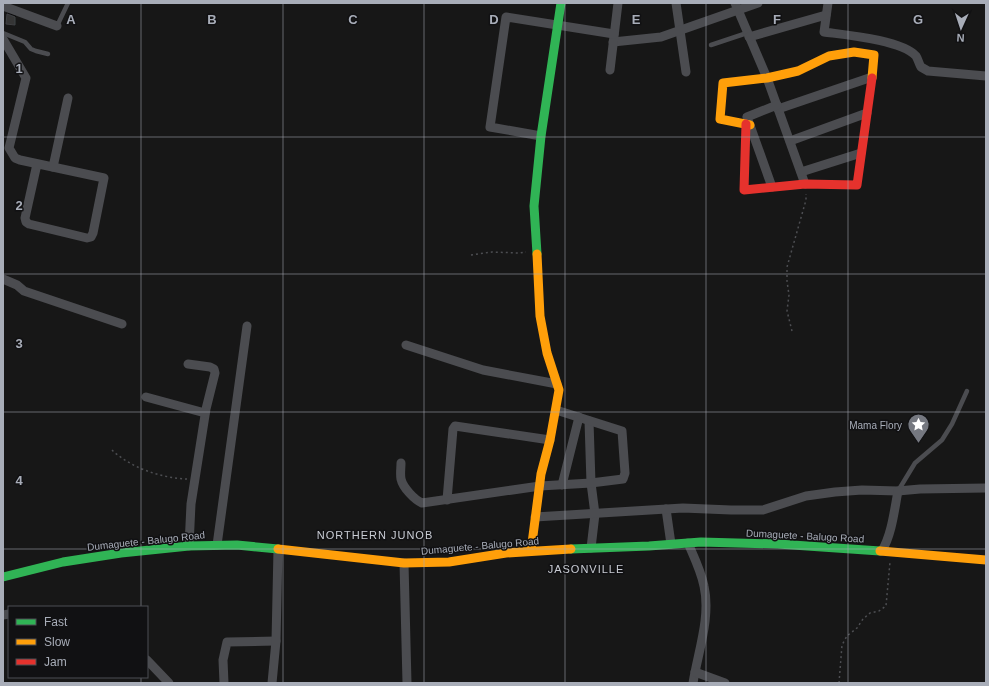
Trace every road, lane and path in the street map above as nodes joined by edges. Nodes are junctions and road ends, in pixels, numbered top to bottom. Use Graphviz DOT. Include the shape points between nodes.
graph roads {
  1 [pos="68,3"];
  2 [pos="561,3"];
  3 [pos="618,3"];
  4 [pos="676,3"];
  5 [pos="758,3"];
  6 [pos="828,3"];
  7 [pos="3,6"];
  8 [pos="736,6"];
  9 [pos="826,15"];
  10 [pos="558,24"];
  11 [pos="57,26"];
  12 [pos="680,30"];
  13 [pos="3,33"];
  14 [pos="748,35"];
  15 [pos="3,38"];
  16 [pos="613,38"];
  17 [pos="711,45"];
  18 [pos="48,54"];
  19 [pos="610,70"];
  20 [pos="686,72"];
  21 [pos="986,76"];
  22 [pos="872,77"];
  23 [pos="767,78"];
  24 [pos="68,98"];
  25 [pos="778,107"];
  26 [pos="867,113"];
  27 [pos="748,125"];
  28 [pos="541,136"];
  29 [pos="790,141"];
  30 [pos="861,153"];
  31 [pos="38,164"];
  32 [pos="53,167"];
  33 [pos="801,172"];
  34 [pos="805,184"];
  35 [pos="772,187"];
  36 [pos="535,249"];
  37 [pos="471,255"];
  38 [pos="3,280"];
  39 [pos="122,324"];
  40 [pos="247,326"];
  41 [pos="792,331"];
  42 [pos="406,345"];
  43 [pos="188,364"];
  44 [pos="558,384"];
  45 [pos="968,390"];
  46 [pos="146,397"];
  47 [pos="556,410"];
  48 [pos="205,413"];
  49 [pos="579,417"];
  50 [pos="589,421"];
  51 [pos="550,440"];
  52 [pos="112,450"];
  53 [pos="401,463"];
  54 [pos="195,480"];
  55 [pos="591,483"];
  56 [pos="562,485"];
  57 [pos="540,486"];
  58 [pos="986,488"];
  59 [pos="898,491"];
  60 [pos="447,500"];
  61 [pos="666,509"];
  62 [pos="595,514"];
  63 [pos="535,517"];
  64 [pos="688,543"];
  65 [pos="671,544"];
  66 [pos="217,545"];
  67 [pos="190,546"];
  68 [pos="591,548"];
  69 [pos="278,549"];
  70 [pos="531,551"];
  71 [pos="886,551"];
  72 [pos="986,560"];
  73 [pos="404,563"];
  74 [pos="3,577"];
  75 [pos="276,641"];
  76 [pos="148,661"];
  77 [pos="695,672"];
  78 [pos="169,683"];
  79 [pos="224,683"];
  80 [pos="272,683"];
  81 [pos="407,683"];
  82 [pos="693,683"];
  83 [pos="725,683"];
  84 [pos="839,683"];
  1 -- 11 [label="lane"];
  2 -- 10 [label="street"];
  3 -- 16 [label="street"];
  4 -- 12 [label="street"];
  5 -- 8 [label="street"];
  6 -- 9 [label="street"];
  7 -- 11 [label="street"];
  8 -- 12 [label="street"];
  8 -- 14 [label="street"];
  9 -- 14 [label="street"];
  9 -- 21 [label="street" via="824,32 881,41 903,48 917,57 921,67 928,71"];
  10 -- 16 [label="street"];
  10 -- 28 [label="street"];
  10 -- 28 [label="street" via="506,17 490,127"];
  12 -- 16 [label="street" via="661,37"];
  12 -- 20 [label="street"];
  13 -- 18 [label="lane" via="25,42 36,51"];
  14 -- 17 [label="lane"];
  14 -- 23 [label="street"];
  15 -- 31 [label="street" via="26,78 9,148 15,158"];
  16 -- 19 [label="street"];
  22 -- 23 [label="street" via="874,55 854,52 829,56 798,70"];
  22 -- 25 [label="street"];
  22 -- 26 [label="street"];
  23 -- 25 [label="street"];
  23 -- 27 [label="street" via="723,83 720,119"];
  24 -- 32 [label="street"];
  25 -- 27 [label="street" via="747,117"];
  25 -- 29 [label="street"];
  26 -- 29 [label="street"];
  26 -- 30 [label="street"];
  27 -- 35 [label="street"];
  27 -- 35 [label="street" via="744,190"];
  28 -- 36 [label="street" via="534,206"];
  29 -- 33 [label="street"];
  30 -- 33 [label="street"];
  30 -- 34 [label="street" via="857,185"];
  31 -- 32 [label="street"];
  31 -- 32 [label="street" via="26,222 91,237 104,178"];
  33 -- 34 [label="street"];
  34 -- 35 [label="street"];
  34 -- 41 [label="path" via="806,200 788,267 787,311"];
  36 -- 37 [label="path" via="519,253 492,252"];
  36 -- 44 [label="street" via="540,316 547,353"];
  38 -- 39 [label="street" via="17,285 24,291"];
  40 -- 66 [label="street"];
  42 -- 44 [label="street" via="483,370"];
  43 -- 48 [label="street" via="214,370"];
  44 -- 47 [label="street"];
  45 -- 59 [label="lane" via="942,440 915,463"];
  46 -- 48 [label="street"];
  47 -- 49 [label="street"];
  47 -- 51 [label="street"];
  48 -- 54 [label="street"];
  49 -- 50 [label="street"];
  49 -- 56 [label="street"];
  50 -- 55 [label="street"];
  50 -- 55 [label="street" via="622,431 624,473 623,479"];
  51 -- 57 [label="street"];
  51 -- 60 [label="street" via="455,426"];
  52 -- 54 [label="path" via="131,464 144,469 180,479"];
  53 -- 60 [label="street" via="403,485 418,502"];
  54 -- 67 [label="street" via="191,504"];
  55 -- 56 [label="street"];
  55 -- 62 [label="street"];
  56 -- 57 [label="street"];
  57 -- 60 [label="street"];
  57 -- 63 [label="street"];
  58 -- 59 [label="street"];
  59 -- 61 [label="street" via="862,490 806,496 763,510"];
  59 -- 71 [label="street"];
  61 -- 62 [label="street"];
  61 -- 65 [label="street"];
  62 -- 63 [label="street"];
  62 -- 68 [label="street"];
  63 -- 70 [label="street"];
  64 -- 65 [label="street, Dumaguete - Balugo Road"];
  64 -- 71 [label="street, Dumaguete - Balugo Road" via="756,543"];
  64 -- 77 [label="street" via="704,585 707,603"];
  65 -- 68 [label="street, Dumaguete - Balugo Road"];
  66 -- 67 [label="street, Dumaguete - Balugo Road"];
  66 -- 69 [label="street, Dumaguete - Balugo Road"];
  67 -- 74 [label="street, Dumaguete - Balugo Road" via="63,562"];
  68 -- 70 [label="street, Dumaguete - Balugo Road"];
  69 -- 73 [label="street, Dumaguete - Balugo Road"];
  69 -- 75 [label="street"];
  70 -- 73 [label="street, Dumaguete - Balugo Road" via="450,562"];
  71 -- 72 [label="street, Dumaguete - Balugo Road"];
  71 -- 84 [label="path" via="886,606 870,613 847,636 842,645"];
  73 -- 81 [label="street"];
  75 -- 79 [label="street" via="227,642 223,660"];
  75 -- 80 [label="street"];
  76 -- 78 [label="street"];
  77 -- 82 [label="street"];
  77 -- 83 [label="street"];
}
